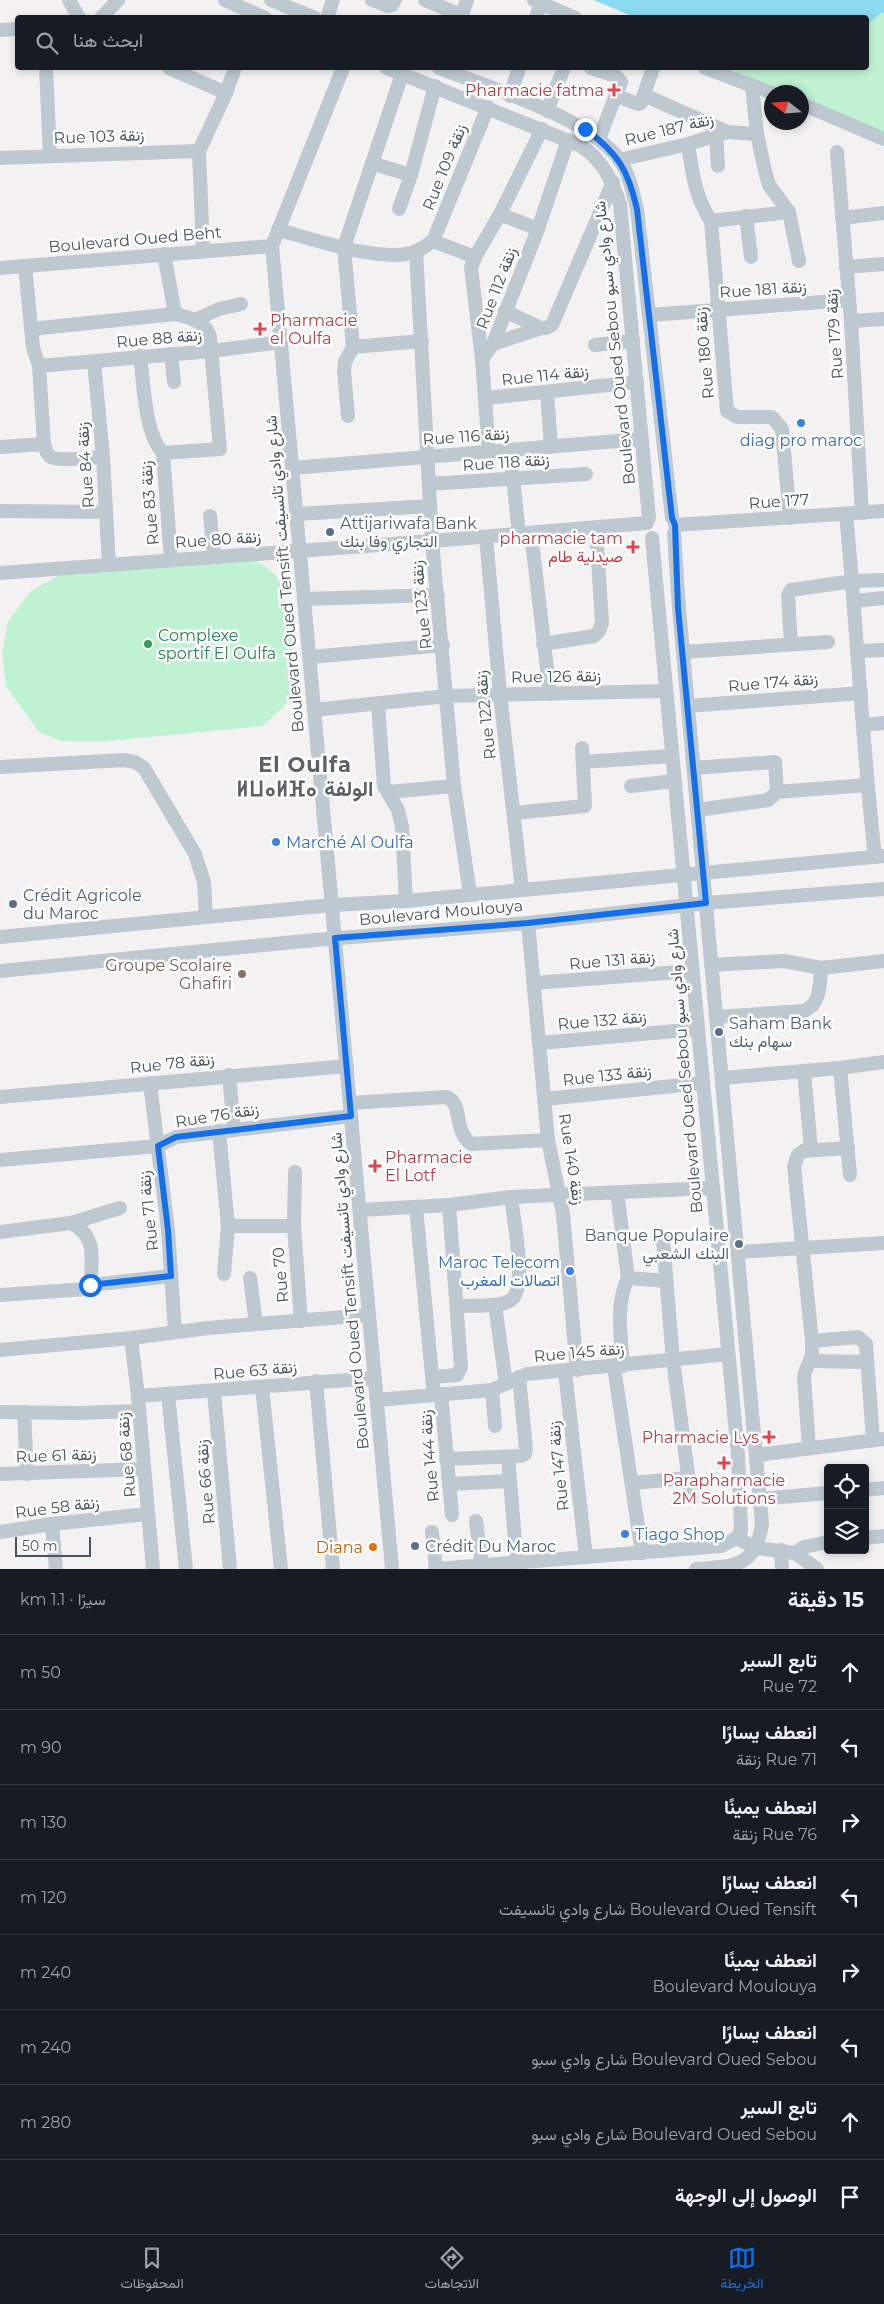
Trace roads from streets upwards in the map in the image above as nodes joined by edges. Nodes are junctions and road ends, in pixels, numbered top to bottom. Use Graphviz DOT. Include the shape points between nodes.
graph roads {
  1 [pos="69,0"];
  2 [pos="118,0"];
  3 [pos="225,0"];
  4 [pos="271,0"];
  5 [pos="334,0"];
  6 [pos="372,0"];
  7 [pos="395,0"];
  8 [pos="425,0"];
  9 [pos="467,0"];
  10 [pos="538,1"];
  11 [pos="77,15"];
  12 [pos="104,15"];
  13 [pos="255,15"];
  14 [pos="308,15"];
  15 [pos="328,15"];
  16 [pos="459,15"];
  17 [pos="461,15"];
  18 [pos="536,15"];
  19 [pos="568,15"];
  20 [pos="15,29"];
  21 [pos="0,30"];
  22 [pos="46,70"];
  23 [pos="174,70"];
  24 [pos="234,70"];
  25 [pos="342,70"];
  26 [pos="391,70"];
  27 [pos="449,70"];
  28 [pos="518,70"];
  29 [pos="563,70"];
  30 [pos="597,70"];
  31 [pos="652,70"];
  32 [pos="711,70"];
  33 [pos="402,74"];
  34 [pos="752,85"];
  35 [pos="435,86"];
  36 [pos="764,90"];
  37 [pos="226,93"];
  38 [pos="644,95"];
  39 [pos="510,96"];
  40 [pos="618,96"];
  41 [pos="488,107"];
  42 [pos="809,107"];
  43 [pos="547,111"];
  44 [pos="542,128"];
  45 [pos="722,134"];
  46 [pos="756,134"];
  47 [pos="599,139"];
  48 [pos="884,139"];
  49 [pos="568,140"];
  50 [pos="688,144"];
  51 [pos="199,151"];
  52 [pos="837,152"];
  53 [pos="50,156"];
  54 [pos="0,158"];
  55 [pos="619,160"];
  56 [pos="374,164"];
  57 [pos="718,166"];
  58 [pos="411,176"];
  59 [pos="612,182"];
  60 [pos="399,208"];
  61 [pos="789,212"];
  62 [pos="884,213"];
  63 [pos="500,214"];
  64 [pos="746,216"];
  65 [pos="842,218"];
  66 [pos="711,221"];
  67 [pos="538,229"];
  68 [pos="278,230"];
  69 [pos="433,241"];
  70 [pos="272,246"];
  71 [pos="344,248"];
  72 [pos="203,250"];
  73 [pos="416,252"];
  74 [pos="164,254"];
  75 [pos="475,257"];
  76 [pos="751,258"];
  77 [pos="799,261"];
  78 [pos="884,264"];
  79 [pos="25,266"];
  80 [pos="846,267"];
  81 [pos="0,268"];
  82 [pos="849,300"];
  83 [pos="240,304"];
  84 [pos="718,310"];
  85 [pos="505,311"];
  86 [pos="175,314"];
  87 [pos="649,315"];
  88 [pos="197,319"];
  89 [pos="884,319"];
  90 [pos="852,321"];
  91 [pos="543,328"];
  92 [pos="31,329"];
  93 [pos="422,341"];
  94 [pos="633,341"];
  95 [pos="281,342"];
  96 [pos="493,344"];
  97 [pos="595,345"];
  98 [pos="353,347"];
  99 [pos="212,351"];
  100 [pos="171,354"];
  101 [pos="140,356"];
  102 [pos="482,359"];
  103 [pos="94,362"];
  104 [pos="39,366"];
  105 [pos="174,382"];
  106 [pos="637,382"];
  107 [pos="547,393"];
  108 [pos="486,398"];
  109 [pos="348,416"];
  110 [pos="642,439"];
  111 [pos="44,444"];
  112 [pos="551,446"];
  113 [pos="0,447"];
  114 [pos="510,450"];
  115 [pos="489,452"];
  116 [pos="163,453"];
  117 [pos="427,456"];
  118 [pos="103,457"];
  119 [pos="292,468"];
  120 [pos="586,474"];
  121 [pos="513,478"];
  122 [pos="429,484"];
  123 [pos="430,506"];
  124 [pos="884,511"];
  125 [pos="0,512"];
  126 [pos="106,512"];
  127 [pos="862,513"];
  128 [pos="297,514"];
  129 [pos="846,514"];
  130 [pos="210,516"];
  131 [pos="790,518"];
  132 [pos="648,521"];
  133 [pos="674,525"];
  134 [pos="596,528"];
  135 [pos="525,534"];
  136 [pos="486,537"];
  137 [pos="652,538"];
  138 [pos="432,541"];
  139 [pos="300,551"];
  140 [pos="214,556"];
  141 [pos="171,560"];
  142 [pos="109,565"];
  143 [pos="0,574"];
  144 [pos="884,580"];
  145 [pos="852,581"];
  146 [pos="438,595"];
  147 [pos="884,598"];
  148 [pos="304,599"];
  149 [pos="854,601"];
  150 [pos="828,642"];
  151 [pos="543,644"];
  152 [pos="791,644"];
  153 [pos="443,645"];
  154 [pos="884,650"];
  155 [pos="857,651"];
  156 [pos="683,652"];
  157 [pos="310,657"];
  158 [pos="666,691"];
  159 [pos="861,693"];
  160 [pos="500,694"];
  161 [pos="550,694"];
  162 [pos="447,696"];
  163 [pos="378,705"];
  164 [pos="688,706"];
  165 [pos="314,710"];
  166 [pos="884,722"];
  167 [pos="863,725"];
  168 [pos="672,756"];
  169 [pos="0,767"];
  170 [pos="693,768"];
  171 [pos="674,781"];
  172 [pos="867,785"];
  173 [pos="454,786"];
  174 [pos="631,786"];
  175 [pos="389,792"];
  176 [pos="778,792"];
  177 [pos="697,810"];
  178 [pos="514,813"];
  179 [pos="880,857"];
  180 [pos="703,873"];
  181 [pos="683,874"];
  182 [pos="884,889"];
  183 [pos="522,890"];
  184 [pos="470,894"];
  185 [pos="406,901"];
  186 [pos="706,903"];
  187 [pos="332,905"];
  188 [pos="686,905"];
  189 [pos="206,917"];
  190 [pos="528,923"];
  191 [pos="0,938"];
  192 [pos="335,938"];
  193 [pos="884,961"];
  194 [pos="712,965"];
  195 [pos="821,968"];
  196 [pos="0,971"];
  197 [pos="692,971"];
  198 [pos="534,983"];
  199 [pos="716,1017"];
  200 [pos="698,1029"];
  201 [pos="540,1043"];
  202 [pos="884,1062"];
  203 [pos="347,1066"];
  204 [pos="840,1068"];
  205 [pos="804,1071"];
  206 [pos="228,1075"];
  207 [pos="722,1078"];
  208 [pos="150,1083"];
  209 [pos="703,1083"];
  210 [pos="0,1097"];
  211 [pos="545,1099"];
  212 [pos="350,1110"];
  213 [pos="234,1129"];
  214 [pos="219,1131"];
  215 [pos="548,1140"];
  216 [pos="158,1146"];
  217 [pos="848,1148"];
  218 [pos="811,1150"];
  219 [pos="0,1160"];
  220 [pos="295,1172"];
  221 [pos="850,1175"];
  222 [pos="712,1188"];
  223 [pos="617,1192"];
  224 [pos="559,1195"];
  225 [pos="511,1197"];
  226 [pos="449,1205"];
  227 [pos="416,1207"];
  228 [pos="120,1208"];
  229 [pos="360,1210"];
  230 [pos="71,1223"];
  231 [pos="228,1226"];
  232 [pos="294,1226"];
  233 [pos="0,1232"];
  234 [pos="664,1240"];
  235 [pos="884,1243"];
  236 [pos="802,1249"];
  237 [pos="738,1252"];
  238 [pos="224,1274"];
  239 [pos="171,1276"];
  240 [pos="250,1278"];
  241 [pos="628,1278"];
  242 [pos="666,1281"];
  243 [pos="90,1285"];
  244 [pos="0,1295"];
  245 [pos="495,1305"];
  246 [pos="457,1306"];
  247 [pos="369,1316"];
  248 [pos="301,1321"];
  249 [pos="256,1324"];
  250 [pos="175,1331"];
  251 [pos="131,1338"];
  252 [pos="812,1341"];
  253 [pos="0,1350"];
  254 [pos="728,1354"];
  255 [pos="673,1360"];
  256 [pos="810,1361"];
  257 [pos="867,1362"];
  258 [pos="618,1366"];
  259 [pos="571,1371"];
  260 [pos="433,1377"];
  261 [pos="519,1377"];
  262 [pos="375,1378"];
  263 [pos="316,1381"];
  264 [pos="506,1384"];
  265 [pos="262,1387"];
  266 [pos="492,1390"];
  267 [pos="214,1392"];
  268 [pos="168,1394"];
  269 [pos="437,1394"];
  270 [pos="138,1396"];
  271 [pos="377,1400"];
  272 [pos="139,1411"];
  273 [pos="0,1412"];
  274 [pos="24,1412"];
  275 [pos="495,1426"];
  276 [pos="879,1439"];
  277 [pos="809,1448"];
  278 [pos="756,1456"];
  279 [pos="508,1457"];
  280 [pos="446,1459"];
  281 [pos="144,1468"];
  282 [pos="0,1474"];
  283 [pos="28,1474"];
  284 [pos="688,1478"];
  285 [pos="510,1481"];
  286 [pos="449,1484"];
  287 [pos="633,1484"];
  288 [pos="884,1488"];
  289 [pos="869,1490"];
  290 [pos="824,1493"];
  291 [pos="691,1497"];
  292 [pos="760,1499"];
  293 [pos="148,1514"];
  294 [pos="452,1515"];
  295 [pos="476,1521"];
  296 [pos="52,1524"];
  297 [pos="0,1532"];
  298 [pos="432,1532"];
  299 [pos="884,1536"];
  300 [pos="737,1538"];
  301 [pos="869,1538"];
  302 [pos="824,1543"];
  303 [pos="756,1548"];
  304 [pos="781,1550"];
  305 [pos="642,1553"];
  306 [pos="795,1553"];
  307 [pos="586,1557"];
  308 [pos="517,1564"];
  309 [pos="482,1566"];
  310 [pos="735,1567"];
  311 [pos="56,1569"];
  312 [pos="153,1569"];
  313 [pos="186,1569"];
  314 [pos="230,1569"];
  315 [pos="281,1569"];
  316 [pos="333,1569"];
  317 [pos="392,1569"];
  318 [pos="437,1569"];
  319 [pos="696,1569"];
  320 [pos="782,1569"];
  321 [pos="817,1569"];
  1 -- 11 [label="street"];
  2 -- 12 [label="street"];
  3 -- 13 [label="street"];
  4 -- 14 [label="street"];
  5 -- 15 [label="street"];
  6 -- 7 [label="street" via="388,6"];
  8 -- 16 [label="street"];
  9 -- 17 [label="street"];
  10 -- 18 [label="street"];
  10 -- 19 [label="street"];
  20 -- 21 [label="street"];
  22 -- 53 [label="street"];
  23 -- 37 [label="street"];
  24 -- 37 [label="street"];
  25 -- 68 [label="street, Boulevard Oued Tensift شارع وادي تانسيفت"];
  26 -- 33 [label="street, Boulevard Oued Sebou شارع وادي سبو"];
  27 -- 39 [label="street"];
  28 -- 39 [label="street"];
  29 -- 43 [label="street"];
  30 -- 40 [label="street" via="620,78"];
  31 -- 38 [label="street"];
  32 -- 34 [label="street"];
  33 -- 35 [label="street, Boulevard Oued Sebou شارع وادي سبو"];
  33 -- 56 [label="street"];
  34 -- 36 [label="street"];
  34 -- 46 [label="street"];
  35 -- 41 [label="street, Boulevard Oued Sebou شارع وادي سبو"];
  35 -- 58 [label="street"];
  37 -- 51 [label="street"];
  38 -- 40 [label="street" via="640,104"];
  38 -- 45 [label="street"];
  39 -- 43 [label="street"];
  40 -- 47 [label="street"];
  41 -- 44 [label="street, Boulevard Oued Sebou شارع وادي سبو"];
  41 -- 69 [label="street, Rue 109 زنقة"];
  42 -- 48 [label="street"];
  43 -- 47 [label="street"];
  44 -- 49 [label="street, Boulevard Oued Sebou شارع وادي سبو"];
  44 -- 63 [label="street"];
  45 -- 46 [label="street"];
  45 -- 50 [label="street, Rue 187 زنقة"];
  45 -- 57 [label="street"];
  46 -- 61 [label="street" via="769,185"];
  47 -- 55 [label="street"];
  49 -- 59 [label="street, Boulevard Oued Sebou شارع وادي سبو" via="592,153"];
  49 -- 67 [label="street, Rue 112 زنقة"];
  50 -- 55 [label="street, Rue 187 زنقة"];
  50 -- 66 [label="street, Rue 180 زنقة" via="702,207"];
  51 -- 53 [label="street, Rue 103 زنقة"];
  51 -- 72 [label="street"];
  52 -- 65 [label="street, Rue 179 زنقة"];
  53 -- 54 [label="street, Rue 103 زنقة"];
  55 -- 87 [label="street" via="637,209"];
  56 -- 58 [label="street"];
  56 -- 71 [label="street"];
  58 -- 60 [label="street"];
  59 -- 91 [label="street" via="552,324"];
  59 -- 94 [label="street, Boulevard Oued Sebou شارع وادي سبو" via="620,204"];
  61 -- 64 [label="street"];
  61 -- 77 [label="street"];
  62 -- 65 [label="street"];
  63 -- 67 [label="street"];
  63 -- 75 [label="street"];
  64 -- 66 [label="street"];
  64 -- 76 [label="street"];
  65 -- 80 [label="street, Rue 179 زنقة"];
  66 -- 84 [label="street, Rue 180 زنقة"];
  67 -- 85 [label="street, Rue 112 زنقة"];
  68 -- 70 [label="street, Boulevard Oued Tensift شارع وادي تانسيفت"];
  68 -- 71 [label="street"];
  69 -- 73 [label="street"];
  69 -- 75 [label="street"];
  70 -- 72 [label="street, Boulevard Oued Beht"];
  70 -- 95 [label="street, Boulevard Oued Tensift شارع وادي تانسيفت"];
  71 -- 73 [label="street" via="390,254"];
  71 -- 98 [label="street"];
  72 -- 74 [label="street, Boulevard Oued Beht"];
  73 -- 93 [label="street, Rue 123 زنقة"];
  74 -- 79 [label="street, Boulevard Oued Beht"];
  74 -- 86 [label="street"];
  75 -- 102 [label="street" via="471,272"];
  78 -- 80 [label="street"];
  79 -- 81 [label="street, Boulevard Oued Beht"];
  79 -- 92 [label="street"];
  80 -- 82 [label="street, Rue 179 زنقة"];
  82 -- 84 [label="street, Rue 181 زنقة"];
  82 -- 90 [label="street, Rue 179 زنقة"];
  83 -- 88 [label="street"];
  84 -- 87 [label="street, Rue 181 زنقة"];
  84 -- 131 [label="street, Rue 180 زنقة" via="727,411 737,417 772,417 782,429"];
  85 -- 91 [label="street"];
  85 -- 96 [label="street, Rue 112 زنقة"];
  86 -- 88 [label="street"];
  86 -- 92 [label="street"];
  87 -- 133 [label="street"];
  88 -- 99 [label="street" via="209,332"];
  89 -- 90 [label="street"];
  90 -- 127 [label="street, Rue 179 زنقة"];
  91 -- 96 [label="street"];
  92 -- 104 [label="street"];
  93 -- 98 [label="street"];
  93 -- 117 [label="street, Rue 123 زنقة"];
  94 -- 97 [label="street"];
  94 -- 106 [label="street, Boulevard Oued Sebou شارع وادي سبو"];
  95 -- 99 [label="street, Rue 88 زنقة"];
  95 -- 119 [label="street, Boulevard Oued Tensift شارع وادي تانسيفت"];
  96 -- 102 [label="street, Rue 112 زنقة"];
  98 -- 109 [label="street" via="344,371"];
  99 -- 100 [label="street, Rue 88 زنقة"];
  99 -- 116 [label="street" via="220,449"];
  100 -- 101 [label="street, Rue 88 زنقة"];
  100 -- 105 [label="street"];
  101 -- 103 [label="street, Rue 88 زنقة"];
  101 -- 116 [label="street, Rue 83 زنقة" via="150,427 156,446"];
  102 -- 108 [label="street"];
  103 -- 104 [label="street, Rue 88 زنقة"];
  103 -- 118 [label="street, Rue 84 زنقة"];
  104 -- 111 [label="street"];
  106 -- 107 [label="street, Rue 114 زنقة"];
  106 -- 110 [label="street, Boulevard Oued Sebou شارع وادي سبو"];
  107 -- 108 [label="street, Rue 114 زنقة"];
  107 -- 112 [label="street"];
  108 -- 115 [label="street"];
  110 -- 112 [label="street, Rue 116 زنقة"];
  110 -- 132 [label="street, Boulevard Oued Sebou شارع وادي سبو"];
  111 -- 113 [label="street"];
  111 -- 118 [label="street" via="52,458"];
  112 -- 114 [label="street, Rue 116 زنقة"];
  114 -- 115 [label="street, Rue 116 زنقة"];
  114 -- 121 [label="street"];
  115 -- 117 [label="street, Rue 116 زنقة"];
  116 -- 141 [label="street, Rue 83 زنقة"];
  117 -- 119 [label="street, Rue 116 زنقة"];
  117 -- 122 [label="street, Rue 123 زنقة"];
  118 -- 126 [label="street, Rue 84 زنقة"];
  119 -- 128 [label="street, Boulevard Oued Tensift شارع وادي تانسيفت"];
  120 -- 121 [label="street, Rue 118 زنقة"];
  121 -- 122 [label="street, Rue 118 زنقة"];
  121 -- 135 [label="street"];
  122 -- 123 [label="street, Rue 123 زنقة"];
  123 -- 128 [label="street"];
  123 -- 138 [label="street, Rue 123 زنقة"];
  124 -- 127 [label="street, Rue 177"];
  125 -- 126 [label="street"];
  126 -- 142 [label="street, Rue 84 زنقة"];
  127 -- 129 [label="street, Rue 177"];
  128 -- 139 [label="street, Boulevard Oued Tensift شارع وادي تانسيفت"];
  129 -- 131 [label="street, Rue 177"];
  129 -- 145 [label="street"];
  130 -- 140 [label="street"];
  131 -- 133 [label="street, Rue 177"];
  132 -- 133 [label="street" via="658,513 664,513"];
  132 -- 134 [label="street, Rue 80 زنقة"];
  132 -- 137 [label="street" via="648,532"];
  133 -- 137 [label="street" via="671,537 662,541"];
  133 -- 156 [label="street"];
  134 -- 135 [label="street, Rue 80 زنقة"];
  134 -- 151 [label="street" via="602,623 599,631 594,636"];
  135 -- 136 [label="street, Rue 80 زنقة"];
  135 -- 151 [label="street"];
  136 -- 138 [label="street, Rue 80 زنقة"];
  136 -- 160 [label="street, Rue 122 زنقة"];
  137 -- 158 [label="street, Boulevard Oued Sebou شارع وادي سبو"];
  138 -- 139 [label="street, Rue 80 زنقة"];
  138 -- 146 [label="street, Rue 123 زنقة"];
  139 -- 140 [label="street, Rue 80 زنقة"];
  139 -- 148 [label="street, Boulevard Oued Tensift شارع وادي تانسيفت"];
  140 -- 141 [label="street, Rue 80 زنقة"];
  141 -- 142 [label="street, Rue 80 زنقة"];
  142 -- 143 [label="street, Rue 80 زنقة"];
  144 -- 145 [label="street"];
  145 -- 149 [label="street"];
  145 -- 152 [label="street" via="791,590 788,596"];
  146 -- 148 [label="street"];
  146 -- 153 [label="street, Rue 123 زنقة"];
  147 -- 149 [label="street"];
  148 -- 157 [label="street, Boulevard Oued Tensift شارع وادي تانسيفت"];
  149 -- 155 [label="street"];
  150 -- 152 [label="street"];
  151 -- 161 [label="street"];
  152 -- 156 [label="street"];
  153 -- 157 [label="street"];
  153 -- 162 [label="street, Rue 123 زنقة"];
  154 -- 155 [label="street"];
  155 -- 159 [label="street"];
  156 -- 164 [label="street"];
  157 -- 165 [label="street, Boulevard Oued Tensift شارع وادي تانسيفت"];
  158 -- 161 [label="street, Rue 126 زنقة"];
  158 -- 168 [label="street, Boulevard Oued Sebou شارع وادي سبو"];
  159 -- 164 [label="street, Rue 174 زنقة"];
  159 -- 167 [label="street"];
  160 -- 161 [label="street, Rue 126 زنقة"];
  160 -- 162 [label="street, Rue 126 زنقة"];
  160 -- 178 [label="street, Rue 122 زنقة"];
  162 -- 163 [label="street, Rue 126 زنقة"];
  162 -- 173 [label="street, Rue 123 زنقة"];
  163 -- 165 [label="street, Rue 126 زنقة"];
  163 -- 175 [label="street" via="384,786"];
  164 -- 170 [label="street"];
  165 -- 187 [label="street, Boulevard Oued Tensift شارع وادي تانسيفت"];
  166 -- 167 [label="street"];
  167 -- 172 [label="street"];
  168 -- 171 [label="street, Boulevard Oued Sebou شارع وادي سبو"];
  168 -- 178 [label="street" via="582,755 585,806"];
  169 -- 189 [label="street" via="124,760 144,768 196,854 204,882"];
  170 -- 176 [label="street" via="775,762"];
  170 -- 177 [label="street"];
  171 -- 174 [label="street"];
  171 -- 181 [label="street, Boulevard Oued Sebou شارع وادي سبو"];
  172 -- 176 [label="street"];
  172 -- 179 [label="street"];
  173 -- 175 [label="street"];
  173 -- 184 [label="street, Rue 123 زنقة"];
  175 -- 185 [label="street" via="402,827"];
  176 -- 177 [label="street" via="768,800"];
  177 -- 180 [label="street"];
  178 -- 183 [label="street, Rue 122 زنقة"];
  179 -- 180 [label="street, Boulevard Moulouya"];
  180 -- 181 [label="street, Boulevard Moulouya"];
  180 -- 186 [label="street"];
  181 -- 183 [label="street, Boulevard Moulouya"];
  181 -- 188 [label="street, Boulevard Oued Sebou شارع وادي سبو"];
  182 -- 186 [label="street, Boulevard Moulouya"];
  183 -- 184 [label="street, Boulevard Moulouya"];
  184 -- 185 [label="street, Boulevard Moulouya"];
  185 -- 187 [label="street, Boulevard Moulouya"];
  186 -- 188 [label="street, Boulevard Moulouya"];
  186 -- 194 [label="street"];
  187 -- 189 [label="street, Boulevard Moulouya"];
  187 -- 192 [label="street, Boulevard Oued Tensift شارع وادي تانسيفت"];
  188 -- 190 [label="street, Boulevard Moulouya"];
  188 -- 197 [label="street, Boulevard Oued Sebou شارع وادي سبو"];
  189 -- 191 [label="street, Boulevard Moulouya"];
  190 -- 192 [label="street, Boulevard Moulouya"];
  190 -- 198 [label="street, Rue 140 زنقة"];
  192 -- 196 [label="street, Boulevard Moulouya"];
  192 -- 203 [label="street, Boulevard Oued Tensift شارع وادي تانسيفت"];
  193 -- 195 [label="street"];
  194 -- 195 [label="street" via="784,961"];
  194 -- 199 [label="street"];
  195 -- 199 [label="street" via="819,993 810,1009"];
  197 -- 198 [label="street, Rue 131 زنقة"];
  197 -- 200 [label="street, Boulevard Oued Sebou شارع وادي سبو"];
  198 -- 201 [label="street, Rue 140 زنقة"];
  199 -- 207 [label="street"];
  200 -- 201 [label="street, Rue 132 زنقة"];
  200 -- 209 [label="street, Boulevard Oued Sebou شارع وادي سبو"];
  201 -- 211 [label="street, Rue 140 زنقة"];
  202 -- 204 [label="street"];
  203 -- 206 [label="street, Rue 78 زنقة"];
  203 -- 212 [label="street, Boulevard Oued Tensift شارع وادي تانسيفت"];
  204 -- 205 [label="street"];
  204 -- 217 [label="street"];
  205 -- 207 [label="street"];
  205 -- 218 [label="street"];
  206 -- 208 [label="street, Rue 78 زنقة"];
  206 -- 213 [label="street"];
  207 -- 237 [label="street"];
  208 -- 210 [label="street, Rue 78 زنقة"];
  208 -- 216 [label="street, Rue 71 زنقة"];
  209 -- 211 [label="street, Rue 133 زنقة"];
  209 -- 222 [label="street, Boulevard Oued Sebou شارع وادي سبو"];
  211 -- 215 [label="street, Rue 140 زنقة"];
  212 -- 213 [label="street, Rue 76 زنقة"];
  212 -- 215 [label="street, Rue 76 زنقة" via="446,1097 455,1104 461,1135 471,1144"];
  212 -- 229 [label="street, Boulevard Oued Tensift شارع وادي تانسيفت"];
  213 -- 214 [label="street, Rue 76 زنقة"];
  214 -- 216 [label="street, Rue 76 زنقة" via="176,1137"];
  214 -- 231 [label="street"];
  215 -- 224 [label="street, Rue 140 زنقة"];
  216 -- 219 [label="street, Rue 76 زنقة"];
  216 -- 239 [label="street, Rue 71 زنقة"];
  217 -- 218 [label="street"];
  217 -- 221 [label="street"];
  218 -- 236 [label="street" via="798,1155 794,1166"];
  220 -- 232 [label="street, Rue 70"];
  222 -- 223 [label="street"];
  222 -- 254 [label="street, Boulevard Oued Sebou شارع وادي سبو"];
  223 -- 224 [label="street"];
  223 -- 241 [label="street"];
  224 -- 225 [label="street"];
  224 -- 259 [label="street, Rue 140 زنقة"];
  225 -- 226 [label="street"];
  225 -- 245 [label="street" via="520,1276 516,1294 510,1301"];
  226 -- 227 [label="street"];
  226 -- 246 [label="street"];
  227 -- 229 [label="street"];
  227 -- 260 [label="street, Rue 144 زنقة"];
  228 -- 230 [label="street"];
  229 -- 247 [label="street, Boulevard Oued Tensift شارع وادي تانسيفت"];
  230 -- 233 [label="street"];
  230 -- 243 [label="street" via="84,1231 88,1238 91,1249"];
  231 -- 232 [label="street"];
  231 -- 238 [label="street"];
  232 -- 248 [label="street, Rue 70"];
  234 -- 242 [label="street"];
  235 -- 236 [label="street"];
  236 -- 237 [label="street"];
  236 -- 252 [label="street"];
  237 -- 278 [label="street"];
  239 -- 243 [label="street"];
  239 -- 250 [label="street, Rue 71 زنقة"];
  240 -- 249 [label="street"];
  241 -- 242 [label="street"];
  241 -- 258 [label="street" via="620,1300"];
  242 -- 255 [label="street"];
  243 -- 244 [label="street" via="86,1289"];
  245 -- 246 [label="street"];
  245 -- 264 [label="street"];
  246 -- 260 [label="street" via="460,1372"];
  247 -- 248 [label="street"];
  247 -- 262 [label="street, Boulevard Oued Tensift شارع وادي تانسيفت"];
  248 -- 249 [label="street"];
  249 -- 250 [label="street"];
  250 -- 251 [label="street"];
  251 -- 253 [label="street"];
  251 -- 270 [label="street, Rue 68 زنقة"];
  252 -- 256 [label="street"];
  252 -- 257 [label="street" via="858,1337 866,1344"];
  254 -- 255 [label="street, Rue 145 زنقة"];
  254 -- 300 [label="street, Boulevard Oued Sebou شارع وادي سبو" via="741,1521"];
  255 -- 258 [label="street, Rue 145 زنقة"];
  255 -- 284 [label="street"];
  256 -- 257 [label="street"];
  256 -- 277 [label="street" via="804,1372"];
  257 -- 276 [label="street"];
  258 -- 259 [label="street, Rue 145 زنقة"];
  258 -- 287 [label="street"];
  259 -- 261 [label="street, Rue 145 زنقة"];
  259 -- 307 [label="street, Rue 147 زنقة"];
  260 -- 269 [label="street, Rue 144 زنقة"];
  261 -- 264 [label="street, Rue 145 زنقة"];
  261 -- 279 [label="street" via="526,1449 525,1454"];
  262 -- 263 [label="street, Rue 63 زنقة"];
  262 -- 271 [label="street, Boulevard Oued Tensift شارع وادي تانسيفت"];
  263 -- 265 [label="street, Rue 63 زنقة"];
  263 -- 316 [label="street"];
  264 -- 266 [label="street, Rue 145 زنقة"];
  265 -- 267 [label="street, Rue 63 زنقة"];
  265 -- 315 [label="street"];
  266 -- 269 [label="street, Rue 145 زنقة"];
  266 -- 275 [label="street"];
  267 -- 268 [label="street, Rue 63 زنقة"];
  267 -- 314 [label="street, Rue 66 زنقة"];
  268 -- 270 [label="street, Rue 63 زنقة"];
  268 -- 313 [label="street"];
  269 -- 271 [label="street, Rue 145 زنقة"];
  269 -- 280 [label="street, Rue 144 زنقة"];
  270 -- 272 [label="street, Rue 68 زنقة"];
  271 -- 317 [label="street, Boulevard Oued Tensift شارع وادي تانسيفت"];
  272 -- 274 [label="street"];
  272 -- 281 [label="street, Rue 68 زنقة"];
  273 -- 274 [label="street"];
  274 -- 283 [label="street"];
  276 -- 277 [label="street"];
  277 -- 278 [label="street"];
  278 -- 292 [label="street"];
  279 -- 280 [label="street"];
  279 -- 285 [label="street"];
  280 -- 286 [label="street, Rue 144 زنقة"];
  281 -- 283 [label="street, Rue 61 زنقة"];
  281 -- 293 [label="street, Rue 68 زنقة"];
  282 -- 283 [label="street, Rue 61 زنقة"];
  284 -- 287 [label="street"];
  284 -- 291 [label="street"];
  285 -- 286 [label="street"];
  285 -- 308 [label="street"];
  286 -- 294 [label="street, Rue 144 زنقة"];
  287 -- 305 [label="street"];
  288 -- 289 [label="street"];
  290 -- 292 [label="street"];
  292 -- 303 [label="street" via="762,1523"];
  293 -- 296 [label="street, Rue 58 زنقة"];
  293 -- 312 [label="street, Rue 68 زنقة"];
  295 -- 309 [label="street"];
  296 -- 297 [label="street, Rue 58 زنقة"];
  296 -- 311 [label="street"];
  298 -- 318 [label="street"];
  299 -- 301 [label="street"];
  300 -- 303 [label="street"];
  300 -- 305 [label="street" via="721,1546"];
  302 -- 306 [label="street" via="804,1547"];
  303 -- 304 [label="street"];
  303 -- 310 [label="street"];
  304 -- 306 [label="street"];
  304 -- 320 [label="street"];
  305 -- 307 [label="street"];
  306 -- 321 [label="street"];
  307 -- 308 [label="street"];
  308 -- 309 [label="street"];
  309 -- 318 [label="street"];
  310 -- 319 [label="street"];
}
